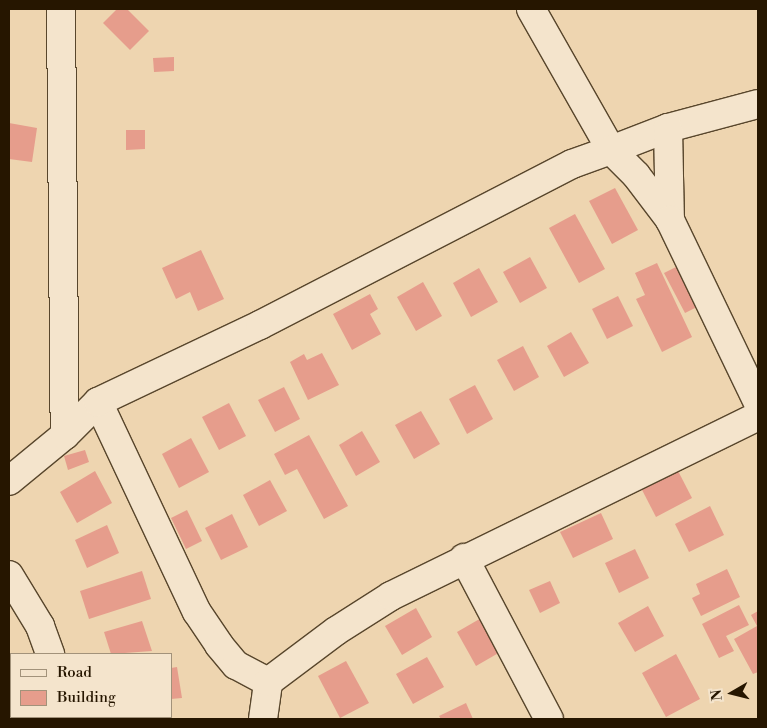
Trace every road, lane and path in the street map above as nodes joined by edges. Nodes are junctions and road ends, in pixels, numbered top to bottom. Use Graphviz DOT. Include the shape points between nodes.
graph roads {
  1 [pos="61,9"];
  2 [pos="531,9"];
  3 [pos="758,104"];
  4 [pos="668,128"];
  5 [pos="610,150"];
  6 [pos="670,220"];
  7 [pos="98,402"];
  8 [pos="758,402"];
  9 [pos="758,416"];
  10 [pos="65,435"];
  11 [pos="9,481"];
  12 [pos="464,558"];
  13 [pos="9,575"];
  14 [pos="50,653"];
  15 [pos="268,682"];
  16 [pos="263,719"];
  17 [pos="549,719"];
  1 -- 10 [label="street"];
  2 -- 5 [label="street"];
  3 -- 4 [label="street"];
  4 -- 5 [label="street"];
  4 -- 6 [label="street"];
  5 -- 6 [label="street" via="636,175"];
  5 -- 7 [label="street" via="572,164 260,325"];
  6 -- 8 [label="street"];
  7 -- 10 [label="street"];
  7 -- 15 [label="street" via="198,612 236,665"];
  9 -- 12 [label="street"];
  10 -- 11 [label="street"];
  12 -- 15 [label="street" via="352,621"];
  12 -- 17 [label="street"];
  13 -- 14 [label="street" via="40,626"];
  15 -- 16 [label="street"];
}
